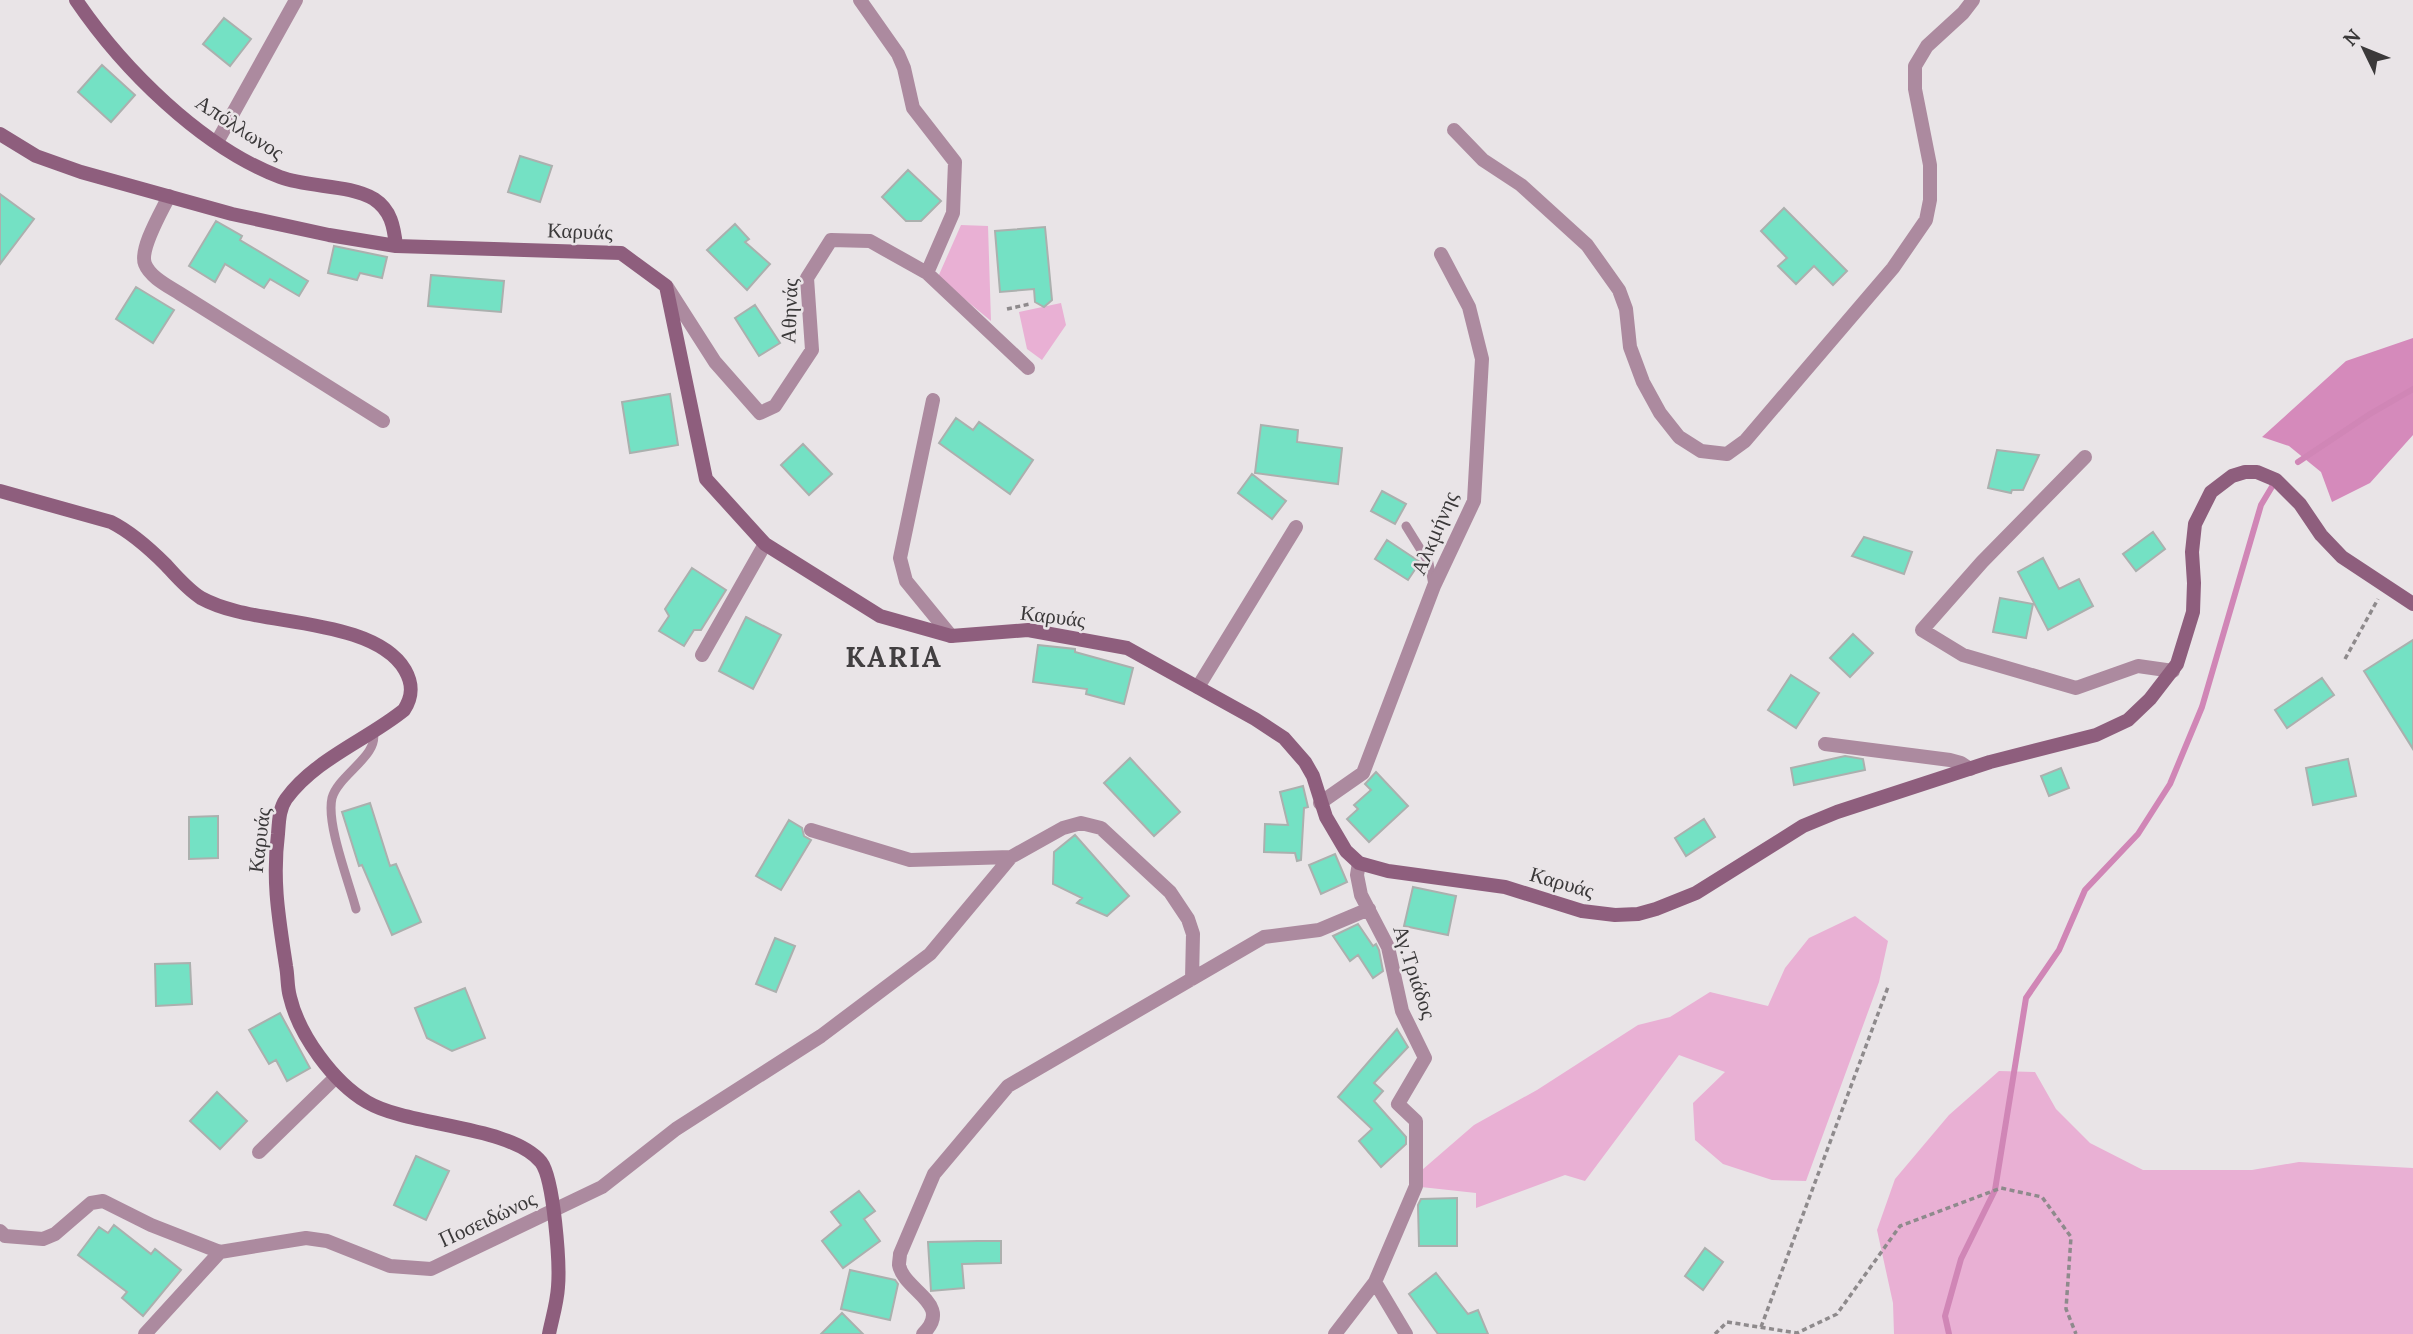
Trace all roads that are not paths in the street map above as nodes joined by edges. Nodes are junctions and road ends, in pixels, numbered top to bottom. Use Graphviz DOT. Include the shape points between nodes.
graph roads {
  1 [pos="76,0"];
  2 [pos="296,0"];
  3 [pos="860,0"];
  4 [pos="1973,0"];
  5 [pos="1454,130"];
  6 [pos="0,134"];
  7 [pos="217,142"];
  8 [pos="169,197"];
  9 [pos="396,246"];
  10 [pos="1441,254"];
  11 [pos="927,272"];
  12 [pos="666,286"];
  13 [pos="1028,368"];
  14 [pos="933,400"];
  15 [pos="383,421"];
  16 [pos="2085,457"];
  17 [pos="0,491"];
  18 [pos="1406,526"];
  19 [pos="1296,527"];
  20 [pos="765,544"];
  21 [pos="1434,586"];
  22 [pos="2413,604"];
  23 [pos="951,636"];
  24 [pos="702,655"];
  25 [pos="2173,671"];
  26 [pos="1198,687"];
  27 [pos="373,732"];
  28 [pos="1825,744"];
  29 [pos="1970,769"];
  30 [pos="1320,803"];
  31 [pos="811,830"];
  32 [pos="1011,857"];
  33 [pos="1359,863"];
  34 [pos="356,909"];
  35 [pos="1369,909"];
  36 [pos="1192,979"];
  37 [pos="336,1077"];
  38 [pos="259,1152"];
  39 [pos="553,1211"];
  40 [pos="0,1231"];
  41 [pos="220,1252"];
  42 [pos="1375,1282"];
  43 [pos="145,1334"];
  44 [pos="549,1334"];
  45 [pos="923,1334"];
  46 [pos="1335,1334"];
  47 [pos="1406,1334"];
  1 -- 7 [label="street, Απόλλωνος" via="148,85"];
  2 -- 7 [label="street"];
  3 -- 11 [label="street" via="898,54 913,108 955,162 953,213"];
  4 -- 5 [label="street" via="1927,46 1915,66 1930,165 1926,220 1867,298 1745,441 1727,454 1701,452 1679,436 1660,413 1630,347 1619,290 1587,245 1521,185 1483,160"];
  6 -- 8 [label="street, Καρυάς" via="36,156"];
  7 -- 9 [label="street, Απόλλωνος" via="278,177 372,198 389,215"];
  8 -- 9 [label="street, Καρυάς"];
  8 -- 15 [label="street" via="145,250 144,261 151,272"];
  9 -- 12 [label="street, Καρυάς" via="621,253"];
  10 -- 21 [label="street, Αλκμήνης" via="1469,307 1482,359 1474,501"];
  11 -- 12 [label="street, Αθηνάς" via="870,241 831,240 807,278 812,350 775,406 760,413 715,362"];
  11 -- 13 [label="street, Αθηνάς"];
  12 -- 20 [label="street, Καρυάς" via="706,479"];
  14 -- 23 [label="street" via="900,558 906,581"];
  16 -- 25 [label="street" via="1922,630 1963,655 2076,688 2137,666"];
  17 -- 27 [label="street, Καρυάς" via="111,522 153,553 188,589 218,606 312,625 386,648 407,674 412,694 404,710"];
  18 -- 21 [label="lane" via="1429,563"];
  19 -- 26 [label="street"];
  20 -- 23 [label="street, Καρυάς" via="880,616"];
  20 -- 24 [label="street"];
  21 -- 30 [label="street, Αλκμήνης" via="1363,773"];
  22 -- 25 [label="street, Καρυάς" via="2333,548 2276,480 2254,472 2232,476 2211,492 2196,519 2193,612"];
  23 -- 26 [label="street, Καρυάς" via="1028,630 1126,648"];
  25 -- 29 [label="street, Καρυάς" via="2139,711 2117,727"];
  26 -- 30 [label="street, Καρυάς" via="1289,743 1311,772"];
  27 -- 34 [label="lane" via="372,748 340,782 331,806"];
  27 -- 37 [label="street, Καρυάς" via="316,770 285,800 274,867 290,998 319,1057"];
  28 -- 29 [label="street" via="1950,760"];
  29 -- 33 [label="street, Καρυάς" via="1818,819 1696,892 1638,914 1582,911 1504,887"];
  30 -- 33 [label="street, Καρυάς" via="1346,851"];
  31 -- 32 [label="street" via="910,860"];
  32 -- 36 [label="street" via="1074,824 1101,828 1181,907 1193,934"];
  32 -- 39 [label="street, Ποσειδώνος" via="930,954 821,1036 676,1129 602,1187"];
  33 -- 35 [label="street, Αγ.Τριάδος" via="1358,884"];
  35 -- 36 [label="street" via="1319,930 1264,937"];
  35 -- 42 [label="street, Αγ.Τριάδος" via="1392,958 1402,1011 1426,1058 1398,1104 1416,1121 1416,1186"];
  36 -- 45 [label="street" via="1008,1086 943,1162 900,1254 904,1275 933,1312 932,1326"];
  37 -- 38 [label="street"];
  37 -- 39 [label="street, Καρυάς" via="388,1111 489,1136 532,1155 546,1172"];
  39 -- 41 [label="street, Ποσειδώνος" via="431,1269 390,1266 327,1241 306,1238"];
  39 -- 44 [label="street, Καρυάς" via="558,1287"];
  40 -- 41 [label="street" via="5,1236 43,1239 91,1203 103,1202"];
  41 -- 43 [label="street"];
  42 -- 46 [label="street"];
  42 -- 47 [label="street"];
}
